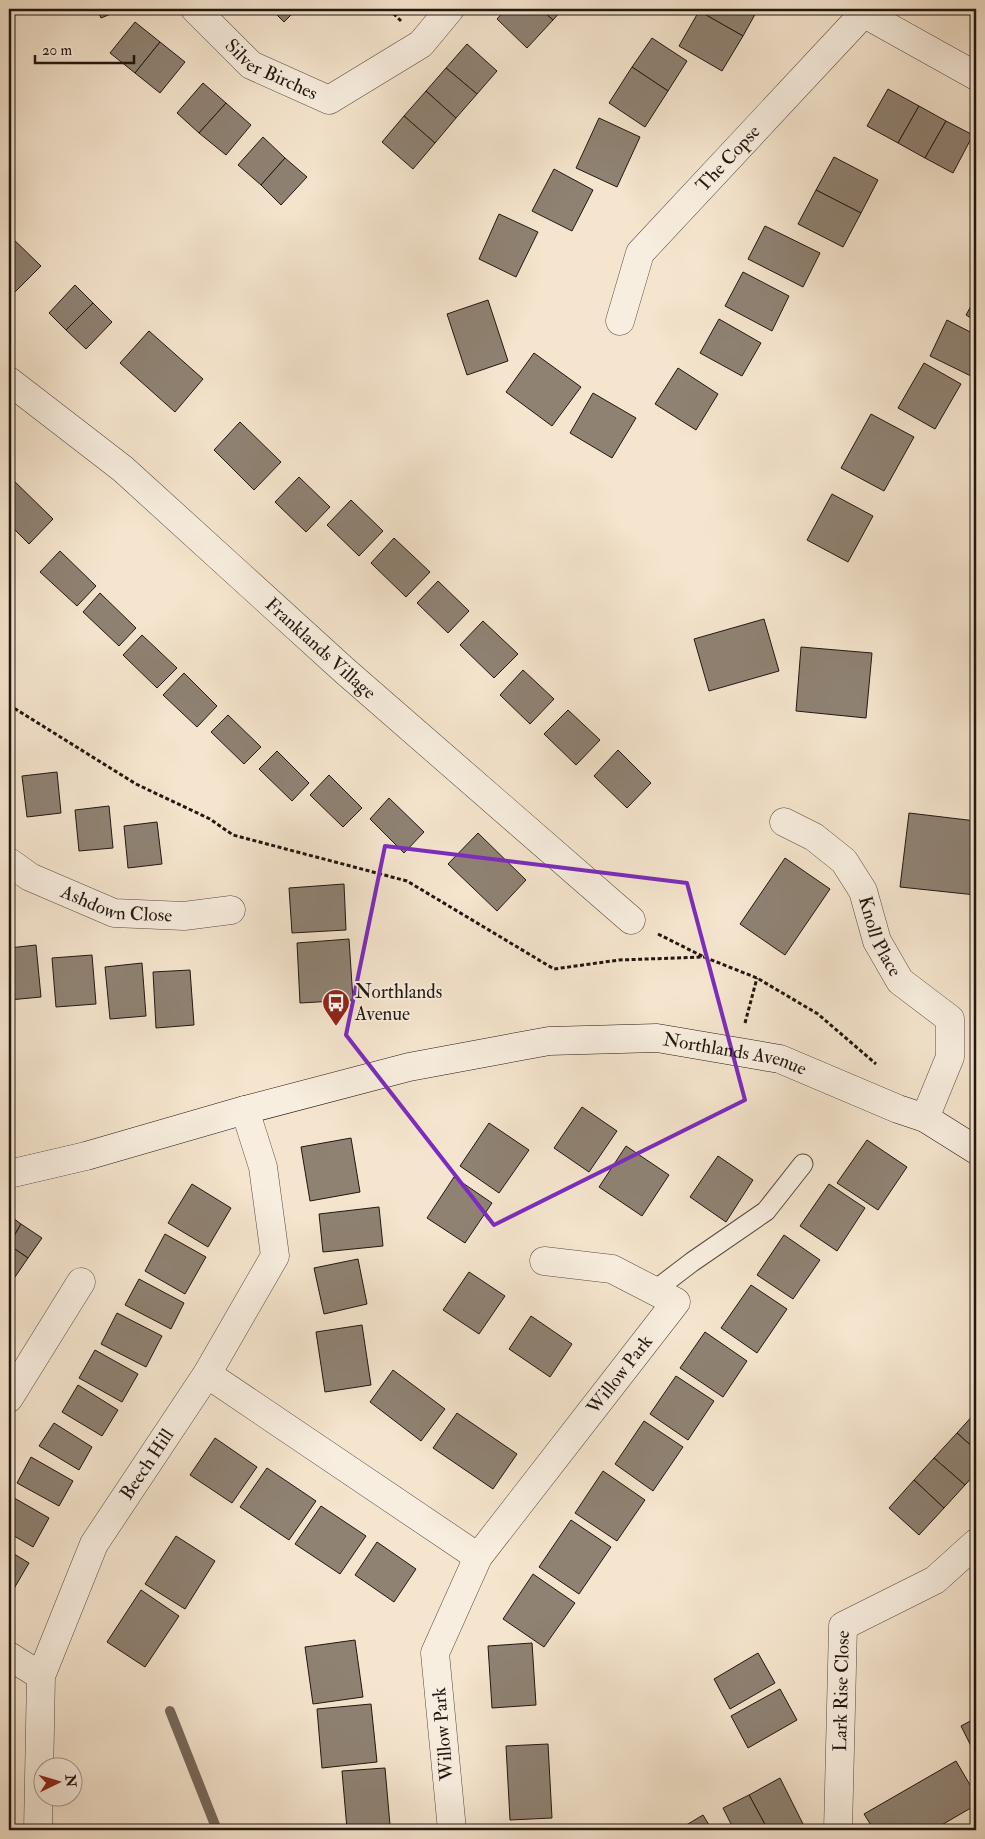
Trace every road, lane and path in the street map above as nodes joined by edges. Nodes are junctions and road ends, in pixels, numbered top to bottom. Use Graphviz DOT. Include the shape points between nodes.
graph roads {
  1 [pos="195,9"];
  2 [pos="450,9"];
  3 [pos="860,11"];
  4 [pos="976,76"];
  5 [pos="620,321"];
  6 [pos="9,381"];
  7 [pos="9,705"];
  8 [pos="784,822"];
  9 [pos="9,862"];
  10 [pos="231,910"];
  11 [pos="631,920"];
  12 [pos="704,957"];
  13 [pos="757,978"];
  14 [pos="738,1052"];
  15 [pos="898,1109"];
  16 [pos="245,1110"];
  17 [pos="925,1118"];
  18 [pos="976,1150"];
  19 [pos="803,1164"];
  20 [pos="9,1174"];
  21 [pos="544,1261"];
  22 [pos="81,1282"];
  23 [pos="654,1290"];
  24 [pos="206,1374"];
  25 [pos="9,1398"];
  26 [pos="976,1543"];
  27 [pos="478,1557"];
  28 [pos="9,1656"];
  29 [pos="41,1676"];
  30 [pos="38,1830"];
  31 [pos="452,1830"];
  32 [pos="838,1830"];
  1 -- 2 [label="street, Silver Birches" via="251,65 329,100 421,44"];
  3 -- 4 [label="street"];
  3 -- 5 [label="street, The Copse" via="640,253"];
  6 -- 11 [label="street, Franklands Village" via="123,469 345,671"];
  7 -- 12 [label="path" via="136,784 210,819 234,835 407,881 554,968 619,960"];
  8 -- 17 [label="street, Knoll Place" via="814,837 844,862 863,891 876,941 900,981 950,1019 950,1057"];
  9 -- 10 [label="street, Ashdown Close" via="30,877 114,913 184,916"];
  11 -- 12 [label="path"];
  12 -- 13 [label="path"];
  13 -- 14 [label="path"];
  13 -- 15 [label="path" via="818,1014 881,1069"];
  14 -- 15 [label="street, Northlands Avenue" via="780,1059"];
  14 -- 16 [label="street, Northlands Avenue" via="658,1038 549,1040 409,1067"];
  15 -- 17 [label="street, Northlands Avenue"];
  16 -- 20 [label="street, Northlands Avenue" via="86,1156"];
  16 -- 24 [label="street, Beech Hill" via="263,1167 275,1256"];
  17 -- 18 [label="street, Northlands Avenue"];
  19 -- 23 [label="lane" via="766,1212"];
  21 -- 23 [label="street, Willow Park" via="612,1269"];
  22 -- 25 [label="street"];
  23 -- 27 [label="street, Willow Park" via="676,1302"];
  24 -- 27 [label="street"];
  24 -- 29 [label="street, Beech Hill" via="94,1544"];
  26 -- 32 [label="street, Lark Rise Close" via="935,1580 843,1626"];
  27 -- 31 [label="street, Willow Park" via="435,1653"];
  28 -- 29 [label="street"];
  29 -- 30 [label="street, Beech Hill"];
}
